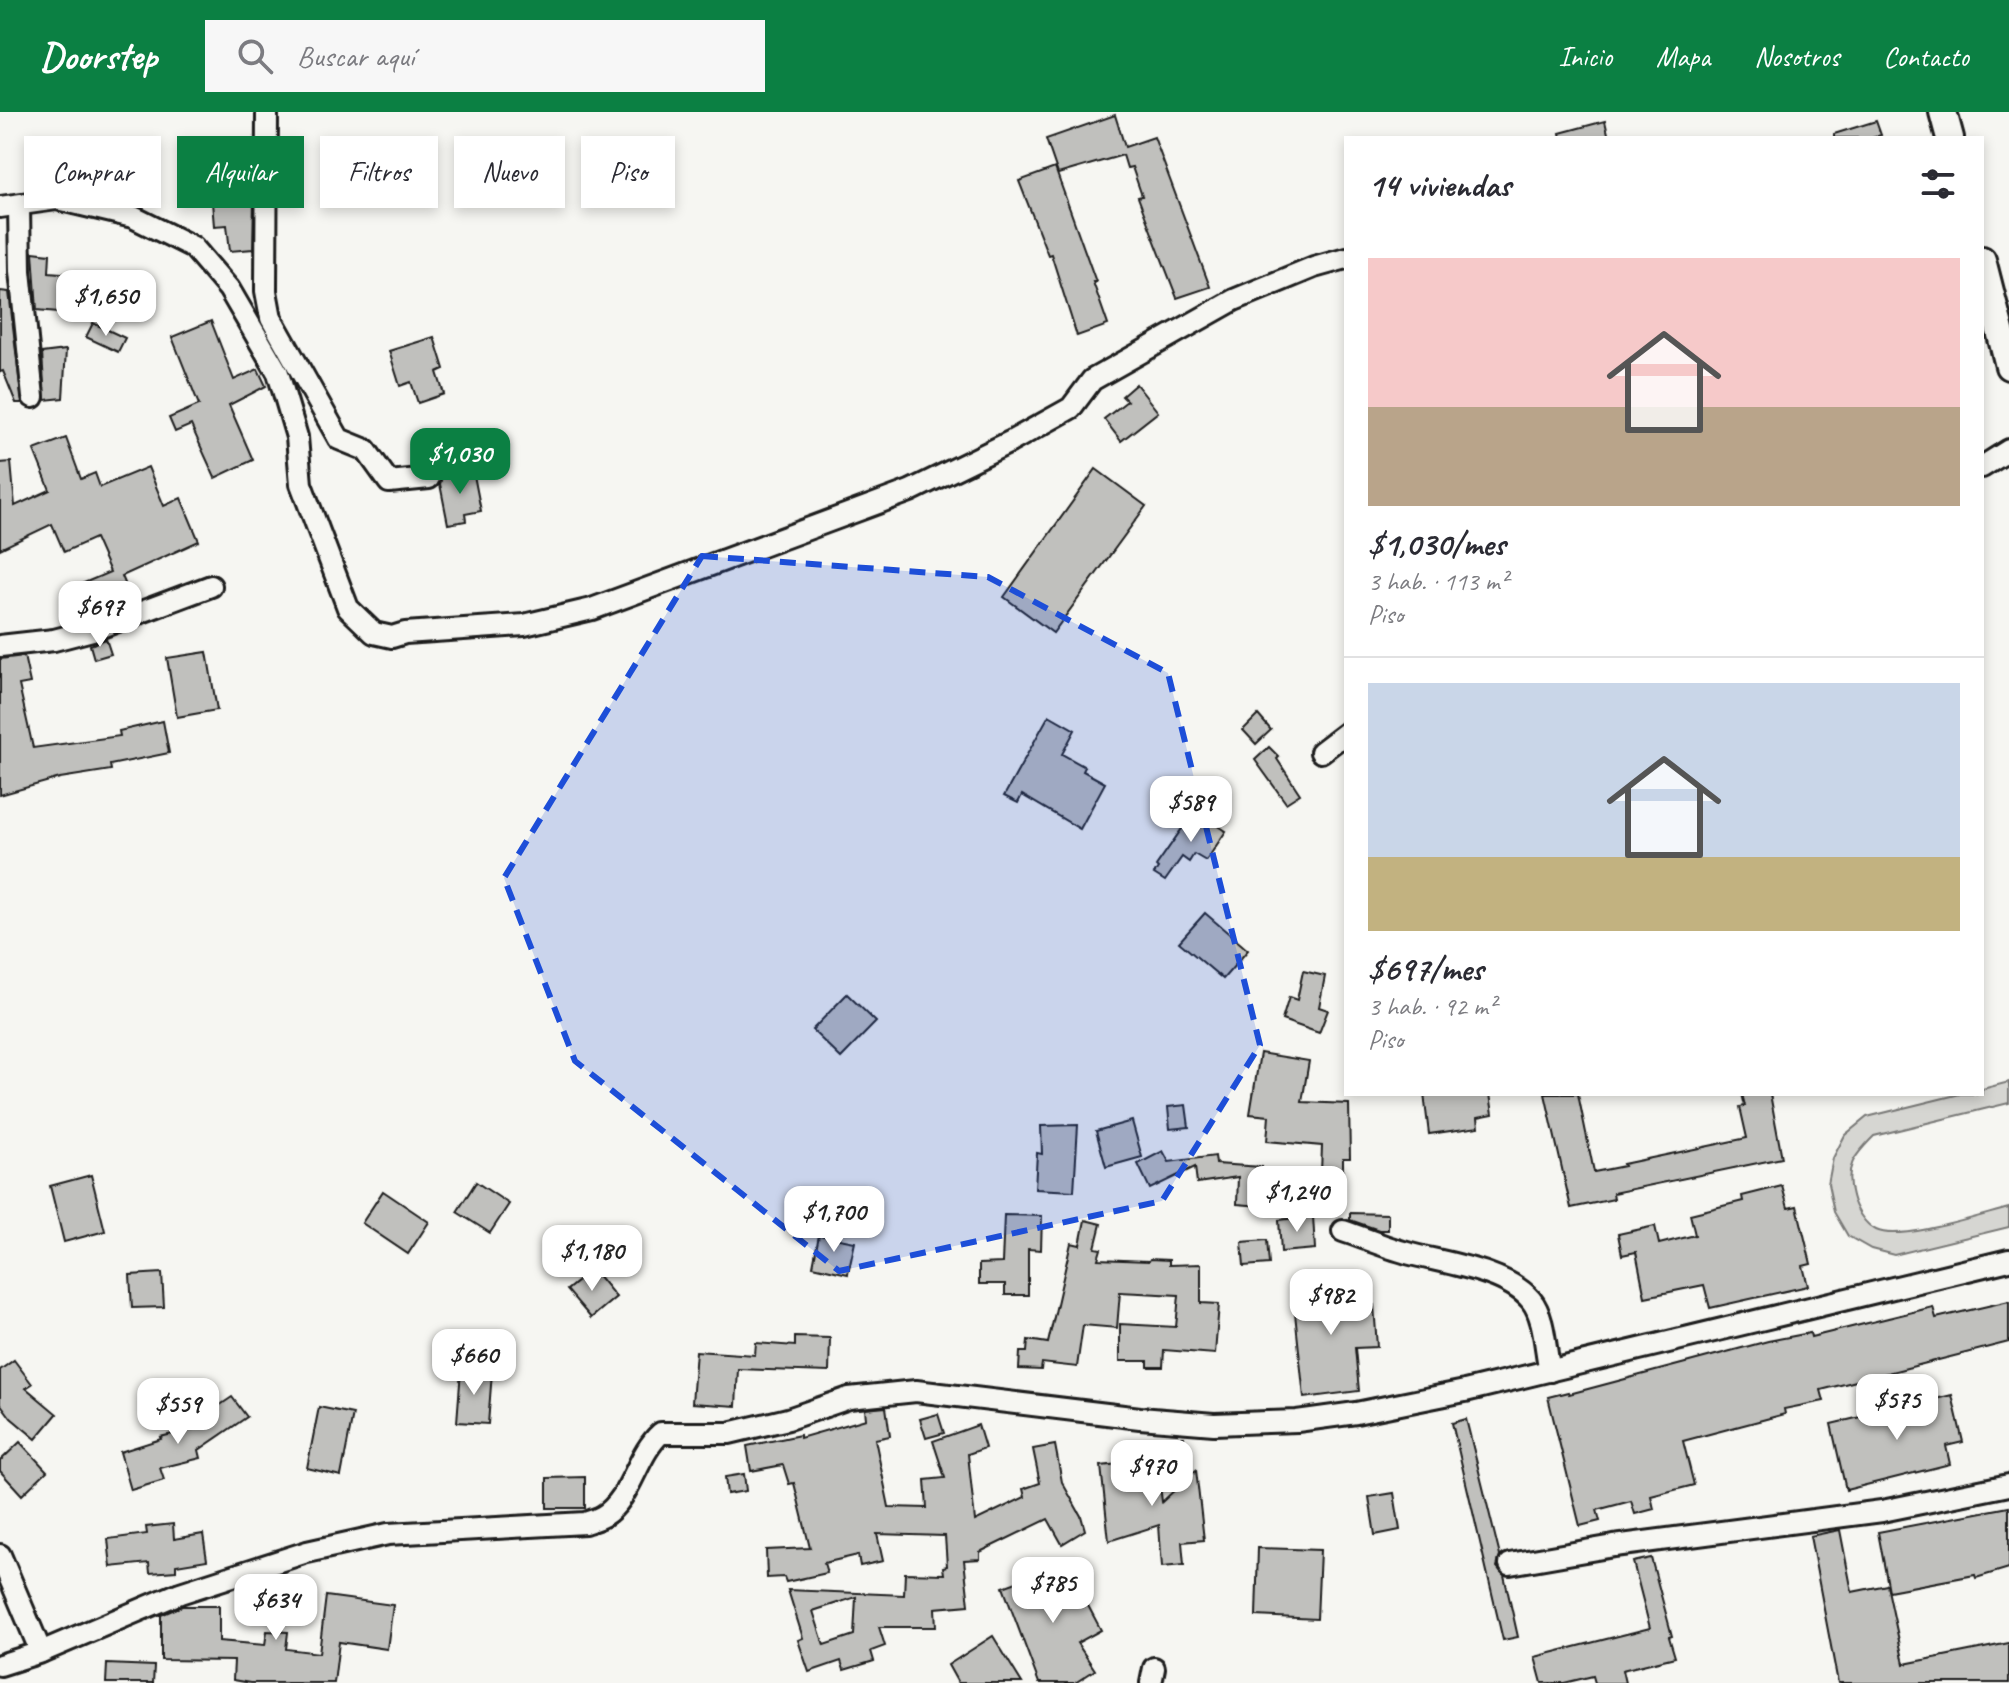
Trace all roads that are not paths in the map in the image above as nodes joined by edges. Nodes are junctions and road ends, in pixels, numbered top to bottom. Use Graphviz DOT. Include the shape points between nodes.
graph roads {
  1 [pos="267,112"];
  2 [pos="1943,112"];
  3 [pos="1949,136"];
  4 [pos="10,207"];
  5 [pos="1344,259"];
  6 [pos="1984,268"];
  7 [pos="2009,366"];
  8 [pos="33,397"];
  9 [pos="2009,450"];
  10 [pos="1984,466"];
  11 [pos="429,478"];
  12 [pos="211,586"];
  13 [pos="0,646"];
  14 [pos="1344,735"];
  15 [pos="1321,752"];
  16 [pos="1343,1231"];
  17 [pos="2009,1260"];
  18 [pos="1550,1371"];
  19 [pos="2009,1485"];
  20 [pos="0,1555"];
  21 [pos="1510,1564"];
  22 [pos="41,1652"];
  23 [pos="0,1665"];
  1 -- 11 [label="street" via="266,291 271,318 339,439 366,450 389,482"];
  2 -- 3 [label="main road"];
  4 -- 5 [label="street" via="57,199 133,217 193,247 229,289 278,373 297,437 301,484 348,608 374,633 392,637 524,625 592,609 910,491 1071,408 1092,380 1234,300"];
  4 -- 8 [label="street"];
  6 -- 7 [label="main road"];
  9 -- 10 [label="street"];
  12 -- 13 [label="street" via="96,629"];
  14 -- 15 [label="street"];
  16 -- 18 [label="street" via="1475,1269 1524,1293 1539,1316"];
  17 -- 18 [label="street"];
  18 -- 22 [label="street" via="1297,1421 1214,1424 916,1391 849,1398 729,1433 661,1433 619,1501 585,1523 362,1538 160,1600"];
  19 -- 21 [label="street" via="1882,1511"];
  20 -- 22 [label="street"];
  22 -- 23 [label="street"];
}
